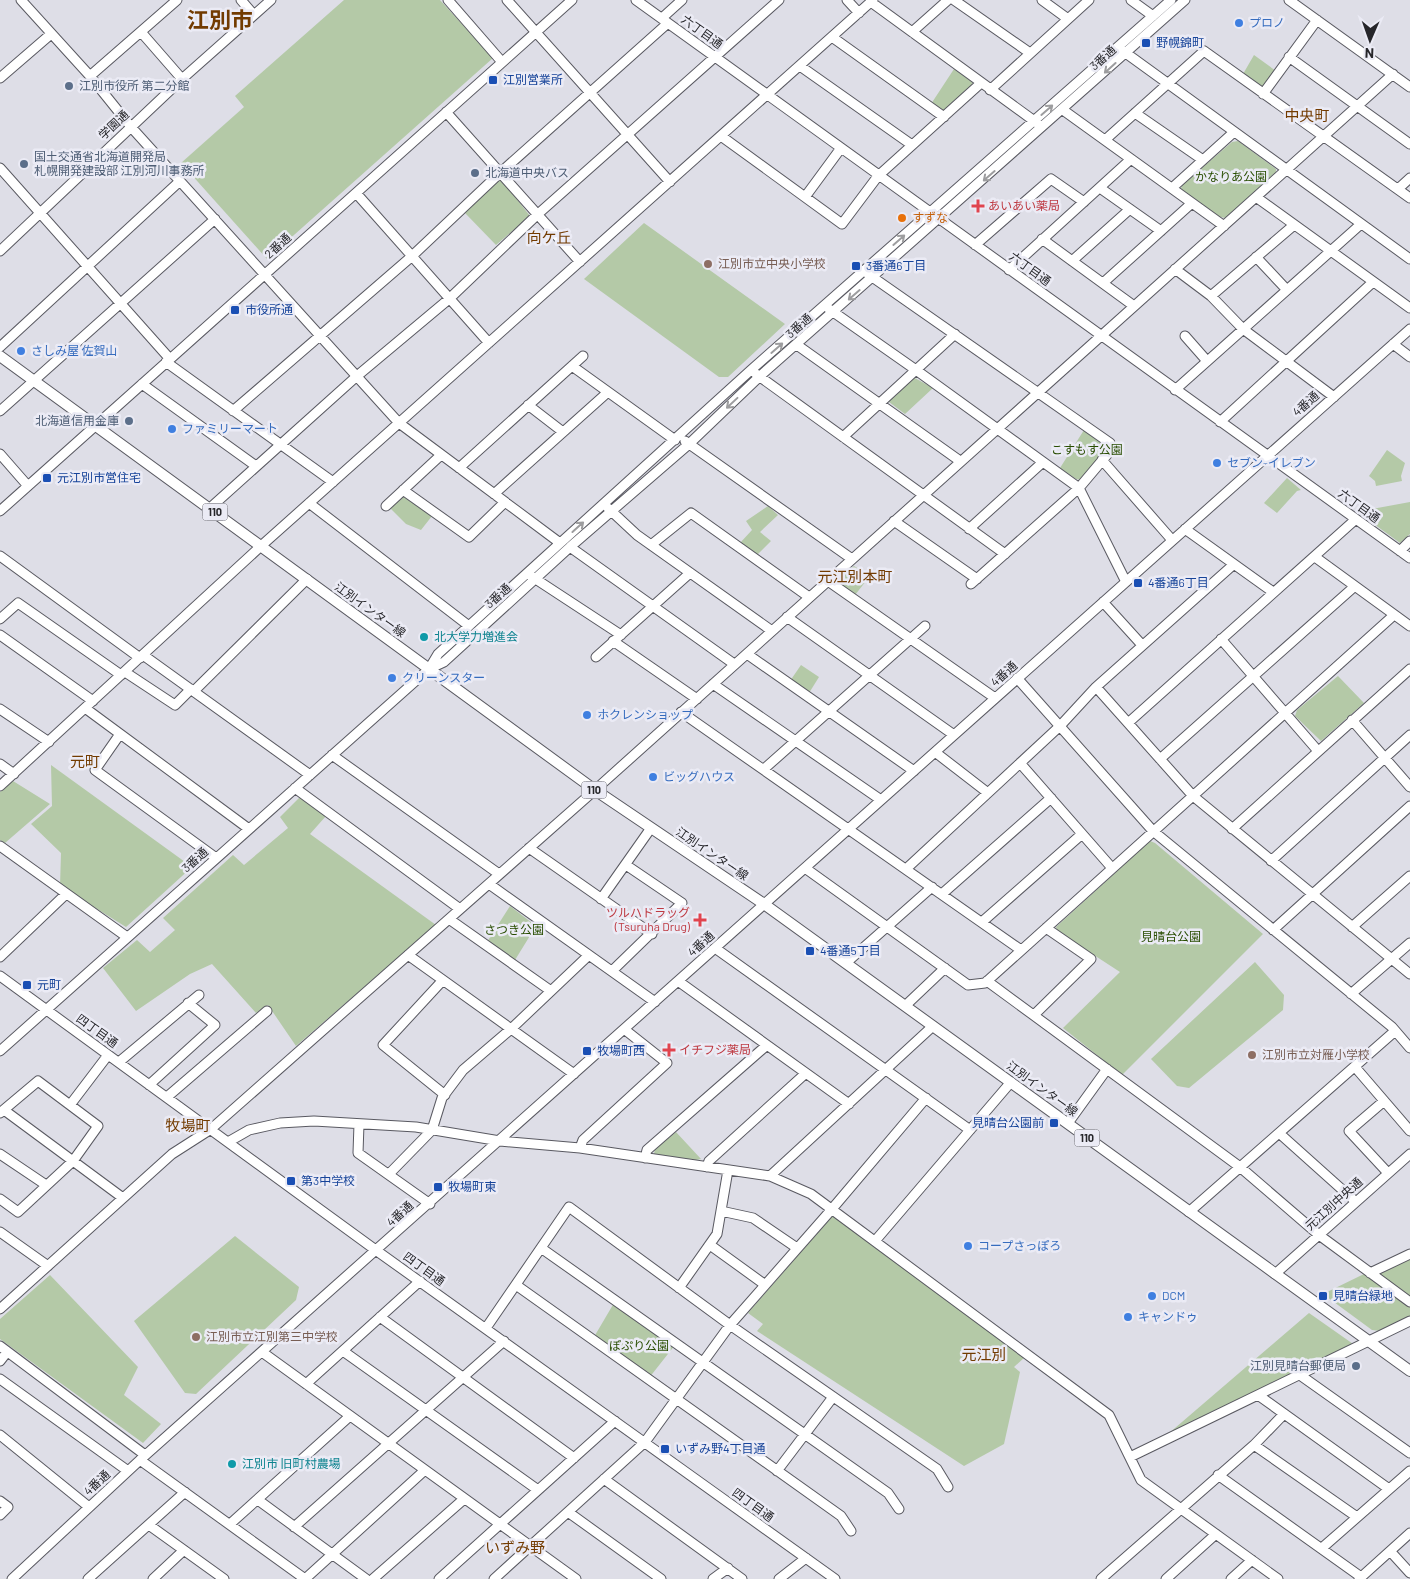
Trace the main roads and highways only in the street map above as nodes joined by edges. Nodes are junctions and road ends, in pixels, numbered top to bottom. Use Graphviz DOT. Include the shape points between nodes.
graph roads {
  1 [pos="0,356"];
  2 [pos="1410,1371"];
  1 -- 2 [label="main road, 江別インター線 / 110" via="595,790 764,904"];
}
